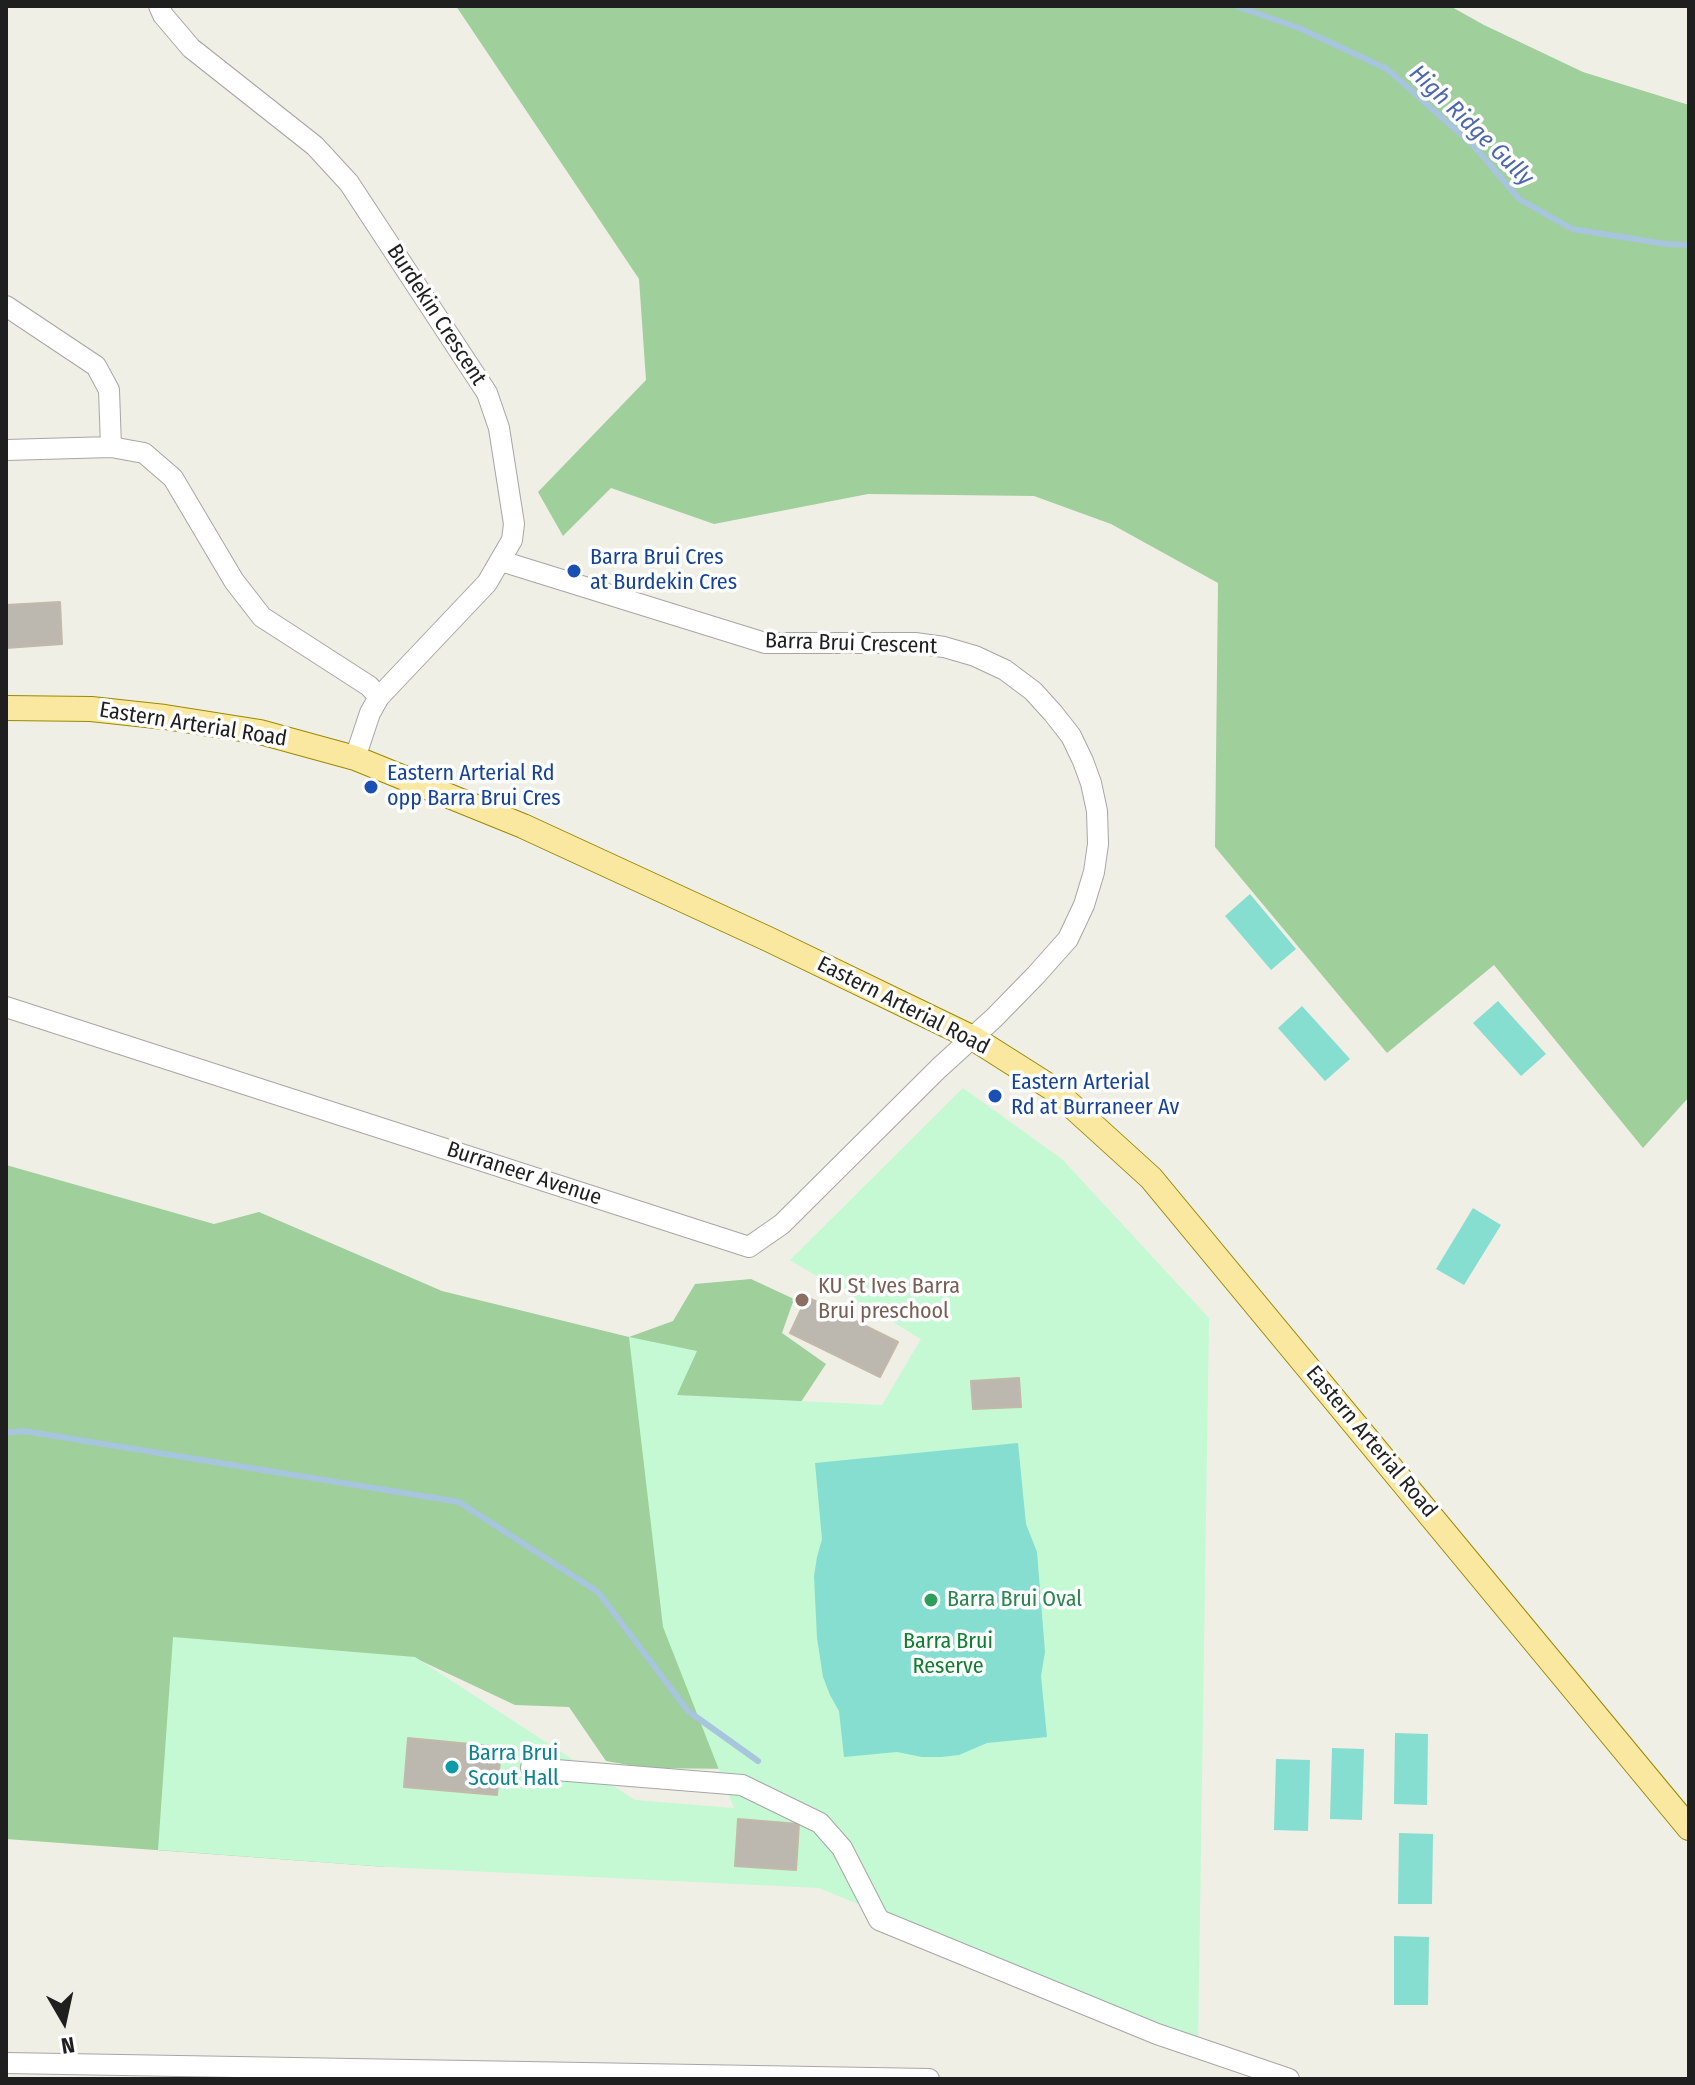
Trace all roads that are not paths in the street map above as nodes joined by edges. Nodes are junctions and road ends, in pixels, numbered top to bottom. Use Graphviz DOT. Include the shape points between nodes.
graph roads {
  1 [pos="159,6"];
  2 [pos="6,306"];
  3 [pos="111,447"];
  4 [pos="6,450"];
  5 [pos="501,561"];
  6 [pos="379,697"];
  7 [pos="6,708"];
  8 [pos="355,758"];
  9 [pos="6,1007"];
  10 [pos="973,1038"];
  11 [pos="531,1768"];
  12 [pos="1689,1828"];
  13 [pos="6,2063"];
  14 [pos="877,2079"];
  15 [pos="929,2079"];
  16 [pos="1289,2079"];
  1 -- 5 [label="street, Burdekin Crescent" via="191,48 315,146 349,183 487,393 499,428 514,524"];
  2 -- 3 [label="street" via="96,366 109,390"];
  3 -- 4 [label="street"];
  3 -- 6 [label="street" via="144,453 173,478 234,581 262,617"];
  5 -- 6 [label="street, Burdekin Crescent" via="487,583"];
  5 -- 10 [label="street, Barra Brui Crescent" via="765,643 944,647 1005,670 1033,691 1071,736 1091,783 1097,811 1094,872 1068,939"];
  6 -- 8 [label="street, Burdekin Crescent"];
  7 -- 8 [label="main road, Eastern Arterial Road" via="165,717 260,732"];
  8 -- 10 [label="main road, Eastern Arterial Road" via="523,826"];
  9 -- 10 [label="street, Burraneer Avenue" via="749,1247 782,1224"];
  10 -- 12 [label="main road, Eastern Arterial Road" via="1052,1088 1151,1178"];
  11 -- 16 [label="street" via="742,1785 820,1823 842,1848 879,1920 1157,2034"];
  13 -- 14 [label="street"];
  14 -- 15 [label="street"];
}
